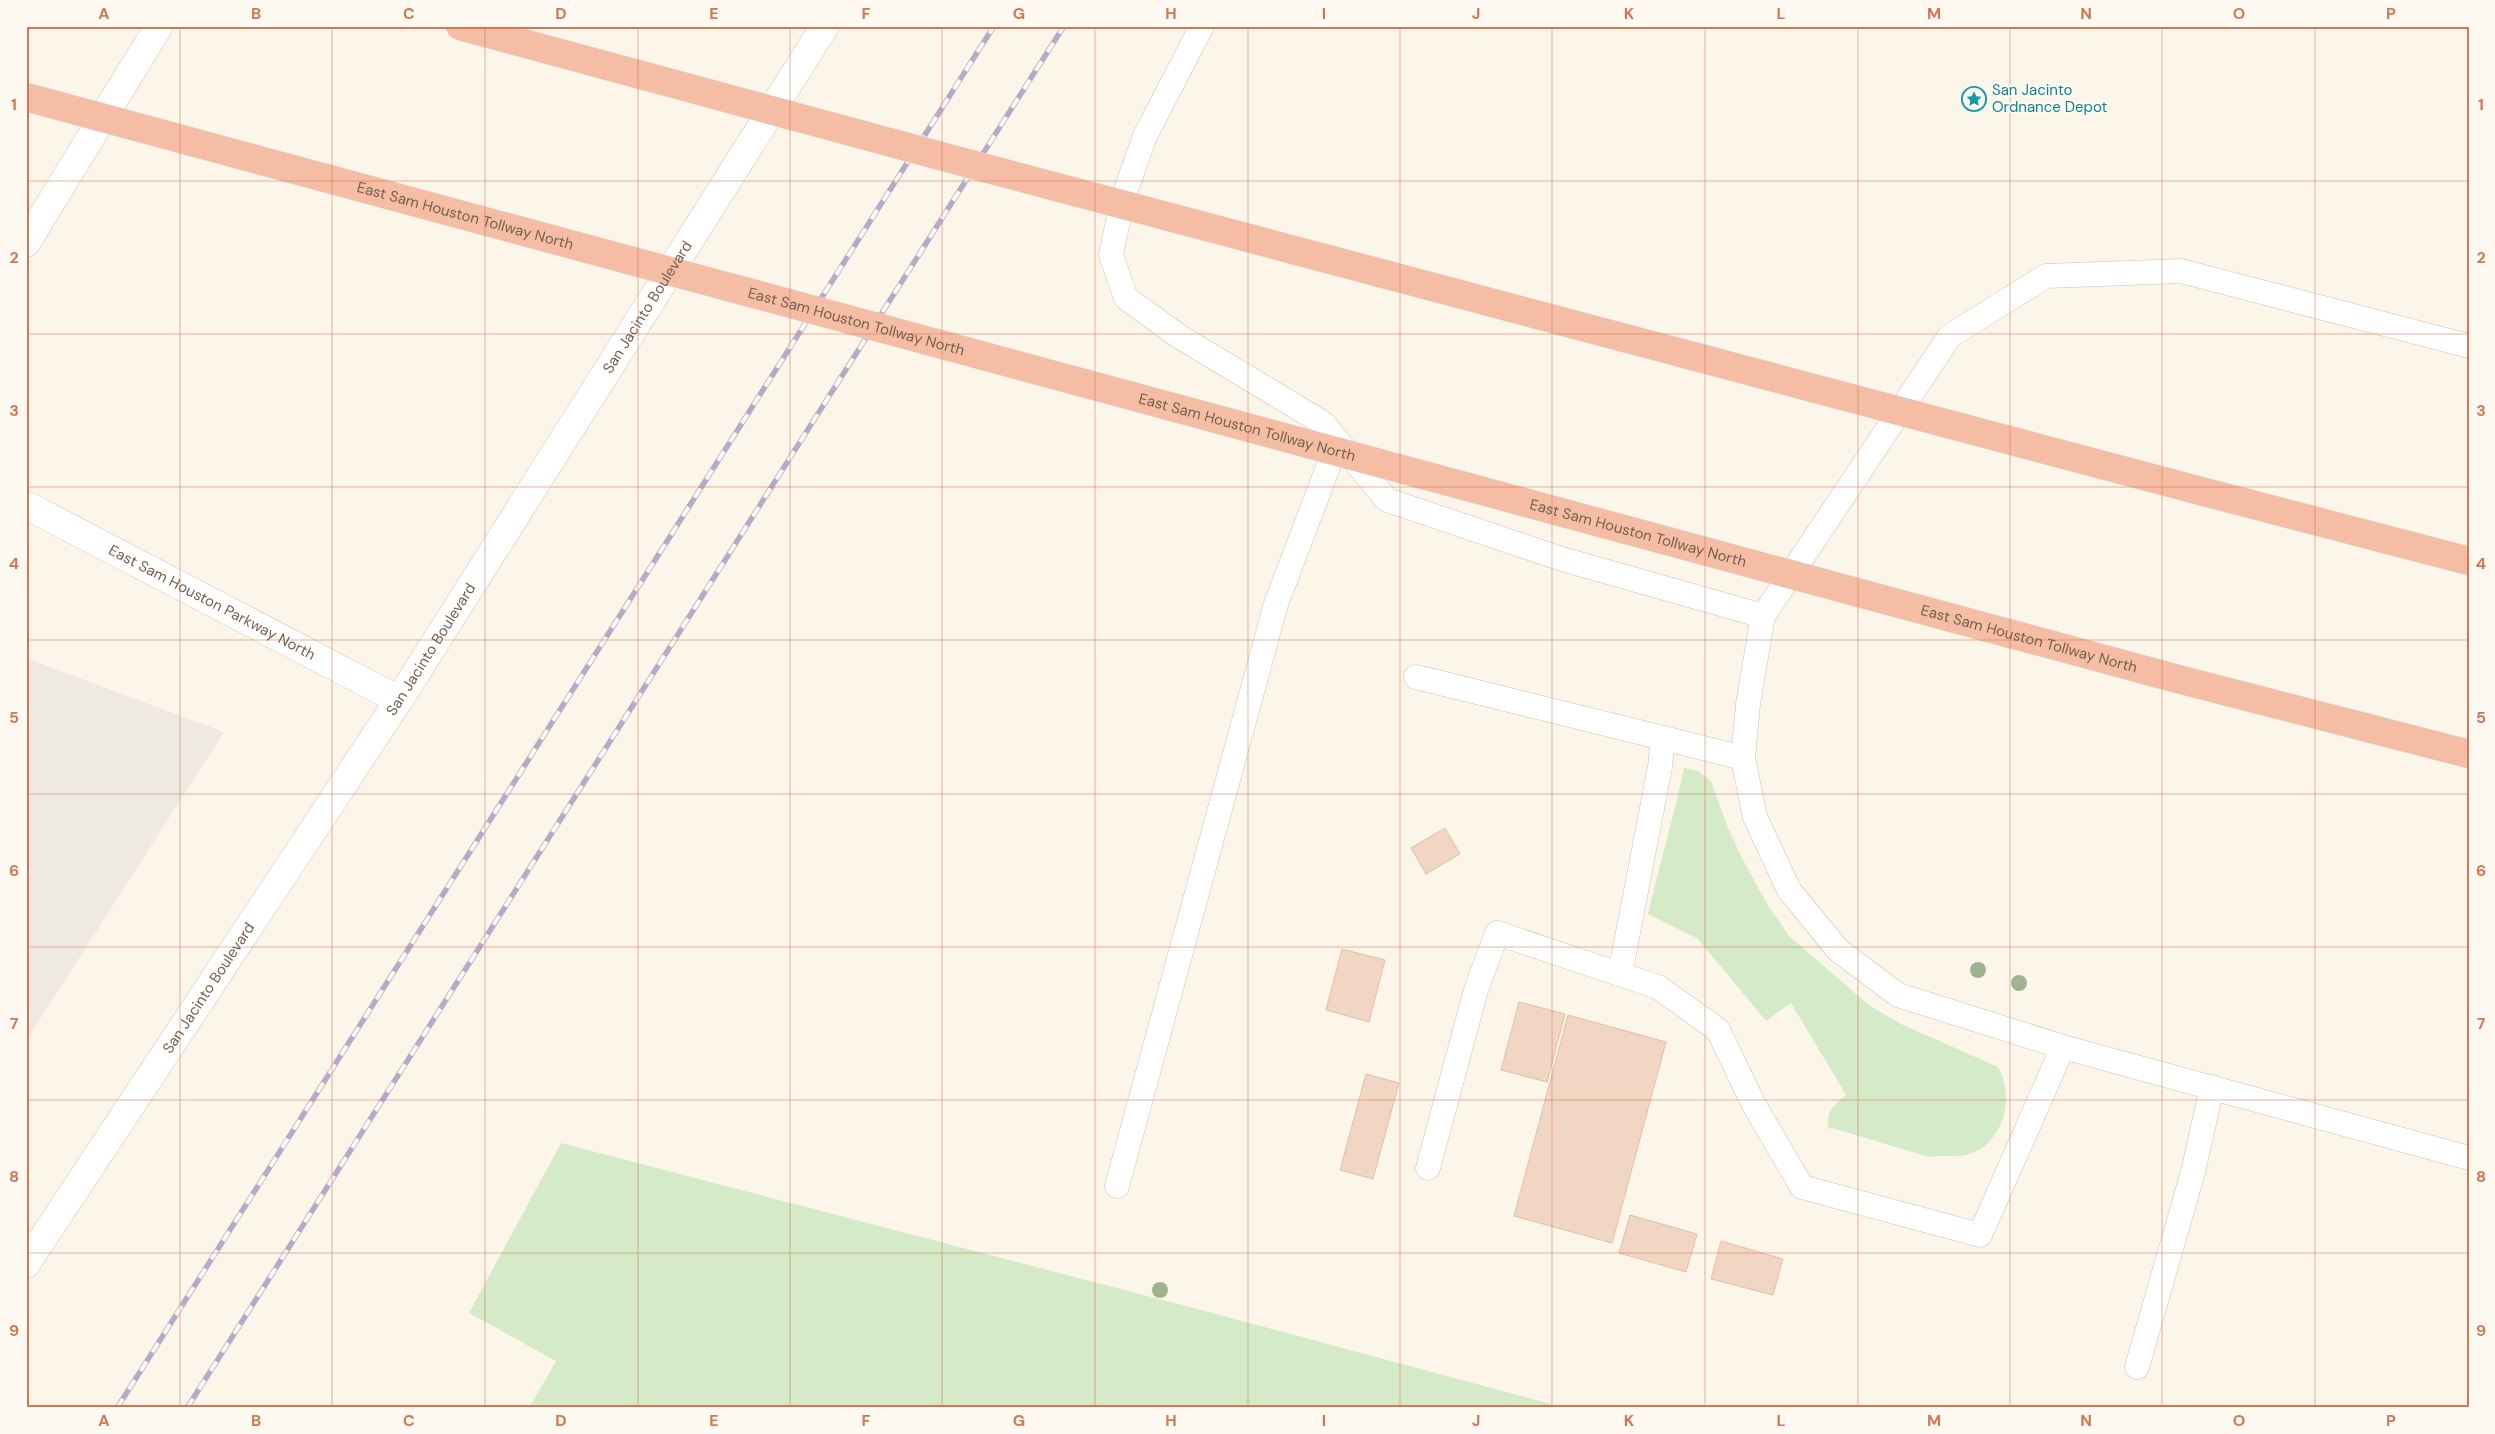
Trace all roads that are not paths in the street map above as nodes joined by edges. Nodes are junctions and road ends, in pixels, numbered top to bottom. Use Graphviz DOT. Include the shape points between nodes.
graph roads {
  1 [pos="159,26"];
  2 [pos="460,26"];
  3 [pos="825,26"];
  4 [pos="1202,26"];
  5 [pos="26,97"];
  6 [pos="26,243"];
  7 [pos="2469,346"];
  8 [pos="1338,441"];
  9 [pos="26,504"];
  10 [pos="2469,561"];
  11 [pos="1763,616"];
  12 [pos="1416,677"];
  13 [pos="399,700"];
  14 [pos="1663,738"];
  15 [pos="2469,754"];
  16 [pos="1743,758"];
  17 [pos="1620,974"];
  18 [pos="2063,1047"];
  19 [pos="2212,1087"];
  20 [pos="2469,1158"];
  21 [pos="1428,1168"];
  22 [pos="1117,1186"];
  23 [pos="26,1264"];
  24 [pos="2137,1367"];
  1 -- 6 [label="main road"];
  2 -- 10 [label="highway, bridge"];
  3 -- 13 [label="main road, San Jacinto Boulevard"];
  4 -- 8 [label="lane" via="1144,136 1122,202 1111,255 1126,298 1180,337 1323,423"];
  5 -- 15 [label="highway, East Sam Houston Tollway North, bridge" via="2174,678"];
  7 -- 11 [label="lane" via="2181,271 2046,276 1950,336"];
  8 -- 11 [label="lane" via="1387,500 1562,560"];
  8 -- 22 [label="lane" via="1276,604"];
  9 -- 13 [label="main road, East Sam Houston Parkway North"];
  11 -- 16 [label="lane" via="1748,704"];
  12 -- 14 [label="lane"];
  13 -- 23 [label="main road, San Jacinto Boulevard"];
  14 -- 16 [label="lane"];
  14 -- 17 [label="lane"];
  16 -- 18 [label="lane" via="1755,817 1789,890 1838,950 1898,995"];
  17 -- 18 [label="lane" via="1658,987 1718,1030 1754,1105 1802,1187 1980,1235"];
  17 -- 21 [label="lane" via="1497,933 1476,990"];
  18 -- 19 [label="lane"];
  19 -- 20 [label="lane"];
  19 -- 24 [label="lane" via="2193,1172"];
}
